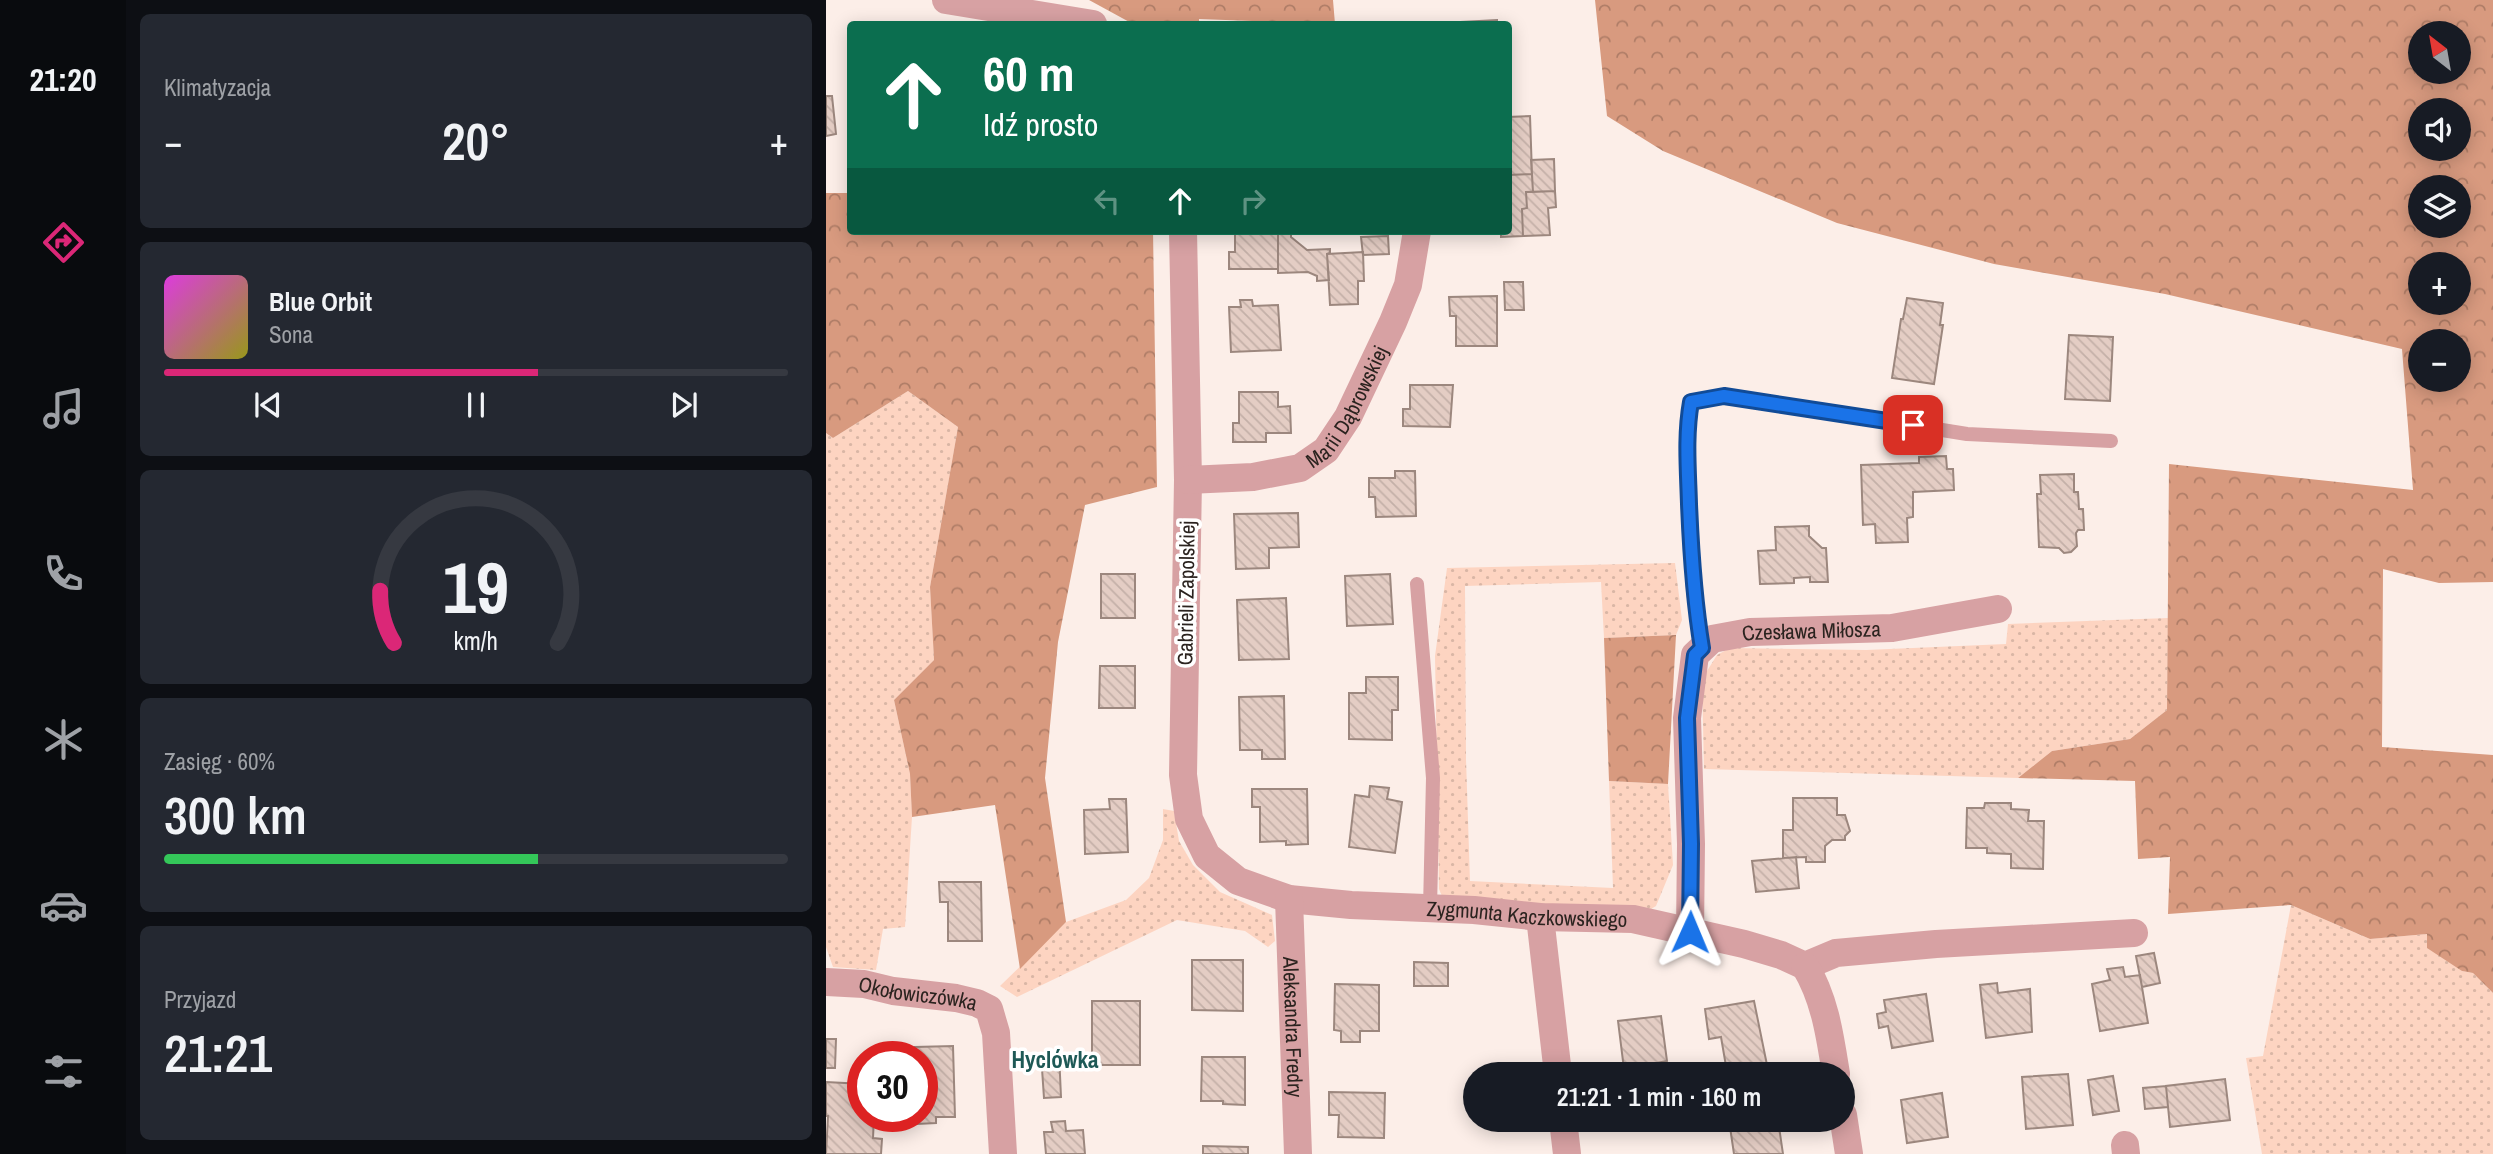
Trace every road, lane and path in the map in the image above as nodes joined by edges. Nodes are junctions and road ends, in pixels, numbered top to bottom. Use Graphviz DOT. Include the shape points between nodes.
graph roads {
  1 [pos="946,0"];
  2 [pos="1075,21"];
  3 [pos="1183,235"];
  4 [pos="1416,235"];
  5 [pos="2111,441"];
  6 [pos="1188,480"];
  7 [pos="1417,584"];
  8 [pos="1998,609"];
  9 [pos="1702,648"];
  10 [pos="1289,899"];
  11 [pos="1430,908"];
  12 [pos="1540,917"];
  13 [pos="1690,932"];
  14 [pos="2134,933"];
  15 [pos="1805,966"];
  16 [pos="826,982"];
  17 [pos="1557,1062"];
  18 [pos="1834,1062"];
  19 [pos="1564,1132"];
  20 [pos="1846,1132"];
  21 [pos="1003,1154"];
  22 [pos="1298,1154"];
  23 [pos="1567,1154"];
  24 [pos="1849,1154"];
  1 -- 2 [label="street"];
  3 -- 6 [label="street, Gabrieli Zapolskiej"];
  4 -- 6 [label="street, Marii Dąbrowskiej" via="1408,285 1393,322 1348,417 1326,450 1300,468 1253,477"];
  5 -- 9 [label="lane" via="1967,434 1724,396 1691,402 1686,430 1693,592"];
  6 -- 10 [label="street, Gabrieli Zapolskiej" via="1182,775 1189,819 1207,856 1238,881"];
  7 -- 11 [label="lane" via="1433,778"];
  8 -- 9 [label="street, Czesława Miłosza" via="1892,628 1750,632 1712,639"];
  9 -- 13 [label="street" via="1695,655 1687,718"];
  10 -- 11 [label="street, Zygmunta Kaczkowskiego"];
  10 -- 22 [label="street, Aleksandra Fredry"];
  11 -- 12 [label="street, Zygmunta Kaczkowskiego"];
  12 -- 13 [label="street, Zygmunta Kaczkowskiego" via="1633,919"];
  12 -- 17 [label="street"];
  13 -- 15 [label="street, Zygmunta Kaczkowskiego" via="1781,954"];
  14 -- 15 [label="street" via="1836,953"];
  15 -- 18 [label="street" via="1818,988"];
  16 -- 21 [label="street, Okołowiczówka" via="956,998 989,1009 996,1033"];
  19 -- 23 [label="street"];
  20 -- 24 [label="street"];
}
